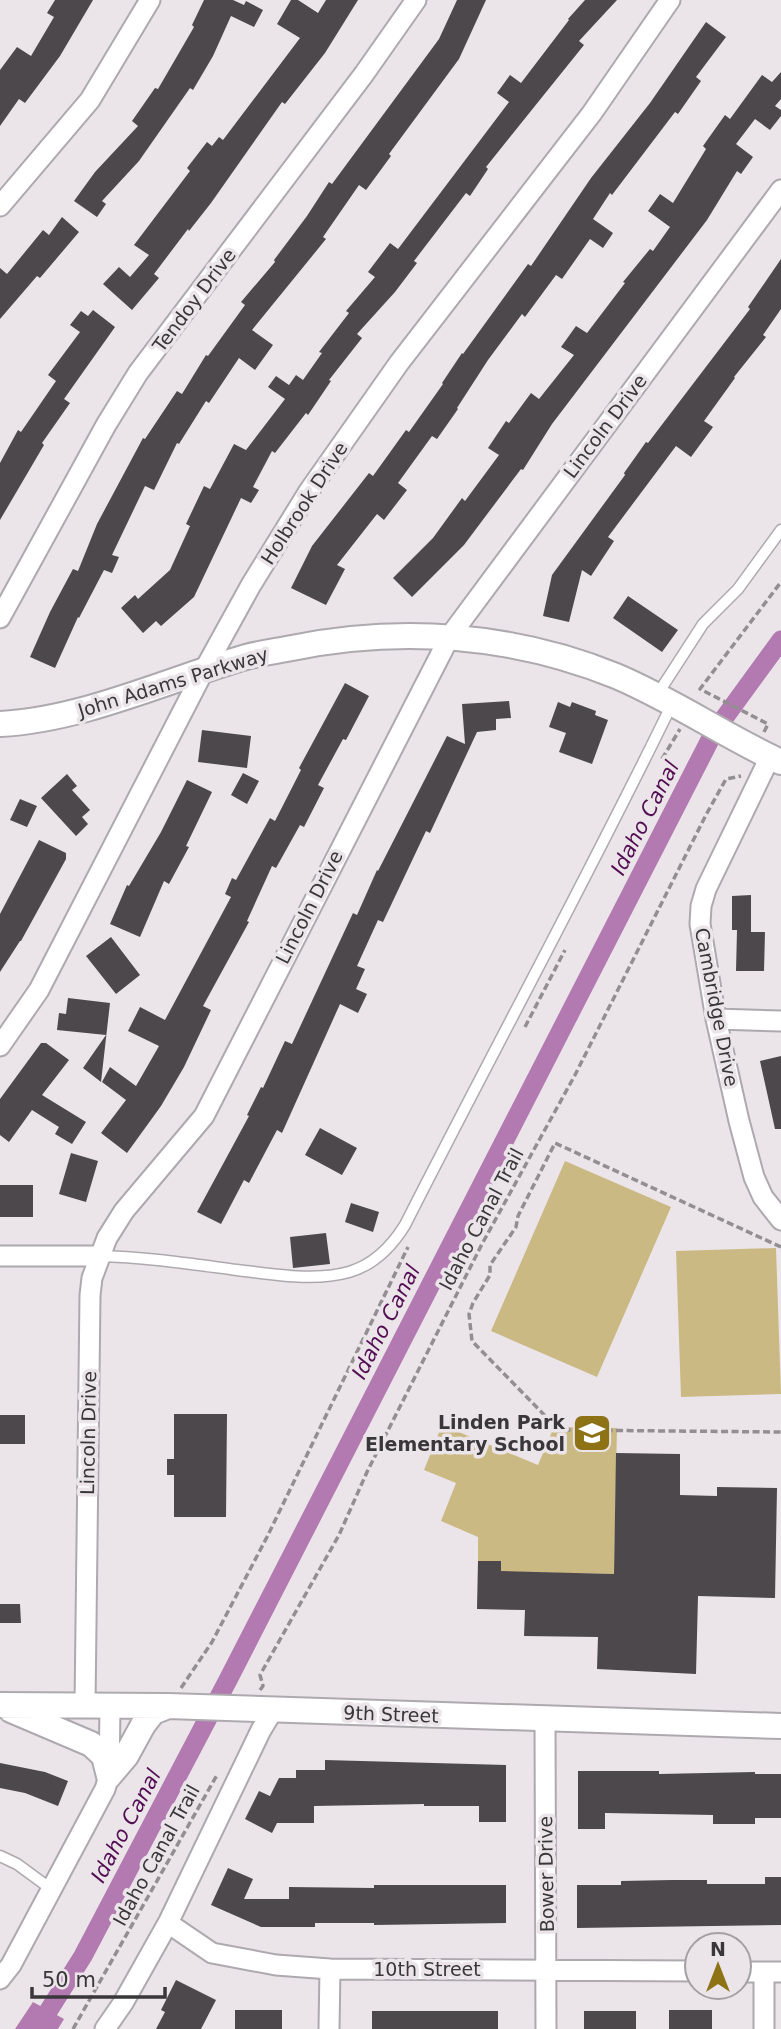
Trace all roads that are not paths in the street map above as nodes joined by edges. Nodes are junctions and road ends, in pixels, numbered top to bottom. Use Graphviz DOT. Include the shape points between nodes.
graph roads {
  1 [pos="150,0"];
  2 [pos="416,0"];
  3 [pos="670,0"];
  4 [pos="781,190"];
  5 [pos="0,206"];
  6 [pos="781,530"];
  7 [pos="0,618"];
  8 [pos="450,636"];
  9 [pos="203,672"];
  10 [pos="678,707"];
  11 [pos="0,724"];
  12 [pos="776,759"];
  13 [pos="716,1019"];
  14 [pos="781,1021"];
  15 [pos="0,1046"];
  16 [pos="781,1220"];
  17 [pos="0,1256"];
  18 [pos="98,1256"];
  19 [pos="0,1706"];
  20 [pos="168,1706"];
  21 [pos="98,1707"];
  22 [pos="273,1710"];
  23 [pos="545,1719"];
  24 [pos="781,1726"];
  25 [pos="109,1776"];
  26 [pos="0,1856"];
  27 [pos="51,1889"];
  28 [pos="168,1923"];
  29 [pos="330,1969"];
  30 [pos="547,1969"];
  31 [pos="683,1971"];
  32 [pos="753,1972"];
  33 [pos="773,1972"];
  34 [pos="0,1979"];
  35 [pos="105,2029"];
  36 [pos="330,2029"];
  37 [pos="546,2029"];
  38 [pos="764,2029"];
  1 -- 5 [label="street" via="90,100"];
  2 -- 7 [label="street, Tendoy Drive" via="138,373"];
  3 -- 9 [label="street, Holbrook Drive" via="592,113 399,363 309,491"];
  4 -- 8 [label="street, Lincoln Drive"];
  6 -- 10 [label="lane" via="738,589 703,625"];
  8 -- 9 [label="street, John Adams Parkway" via="327,641 247,657"];
  8 -- 10 [label="street, John Adams Parkway" via="584,665"];
  8 -- 18 [label="street, Lincoln Drive" via="204,1116 124,1211"];
  9 -- 11 [label="street, John Adams Parkway" via="73,712"];
  9 -- 15 [label="street, Holbrook Drive" via="39,990"];
  10 -- 12 [label="street, John Adams Parkway"];
  10 -- 18 [label="lane" via="393,1244 350,1272 319,1276"];
  12 -- 13 [label="street, Cambridge Drive" via="721,857 701,906"];
  13 -- 14 [label="street"];
  13 -- 16 [label="street, Cambridge Drive" via="754,1177"];
  17 -- 18 [label="street"];
  18 -- 21 [label="street, Lincoln Drive" via="90,1295"];
  19 -- 21 [label="street, 9th Street"];
  19 -- 25 [label="street" via="92,1744 104,1756"];
  20 -- 21 [label="street, 9th Street"];
  20 -- 22 [label="street, 9th Street"];
  20 -- 25 [label="street" via="153,1712"];
  21 -- 25 [label="street, Lincoln Drive"];
  22 -- 23 [label="street, 9th Street"];
  22 -- 28 [label="street"];
  23 -- 24 [label="street, 9th Street"];
  23 -- 30 [label="street, Bower Drive"];
  25 -- 27 [label="street"];
  26 -- 27 [label="lane"];
  27 -- 34 [label="street"];
  28 -- 29 [label="street, 10th Street" via="212,1954"];
  28 -- 35 [label="street"];
  29 -- 30 [label="street, 10th Street"];
  29 -- 36 [label="street"];
  30 -- 31 [label="street, 10th Street"];
  30 -- 37 [label="street, Bower Drive"];
  32 -- 33 [label="street"];
  33 -- 38 [label="street"];
}
